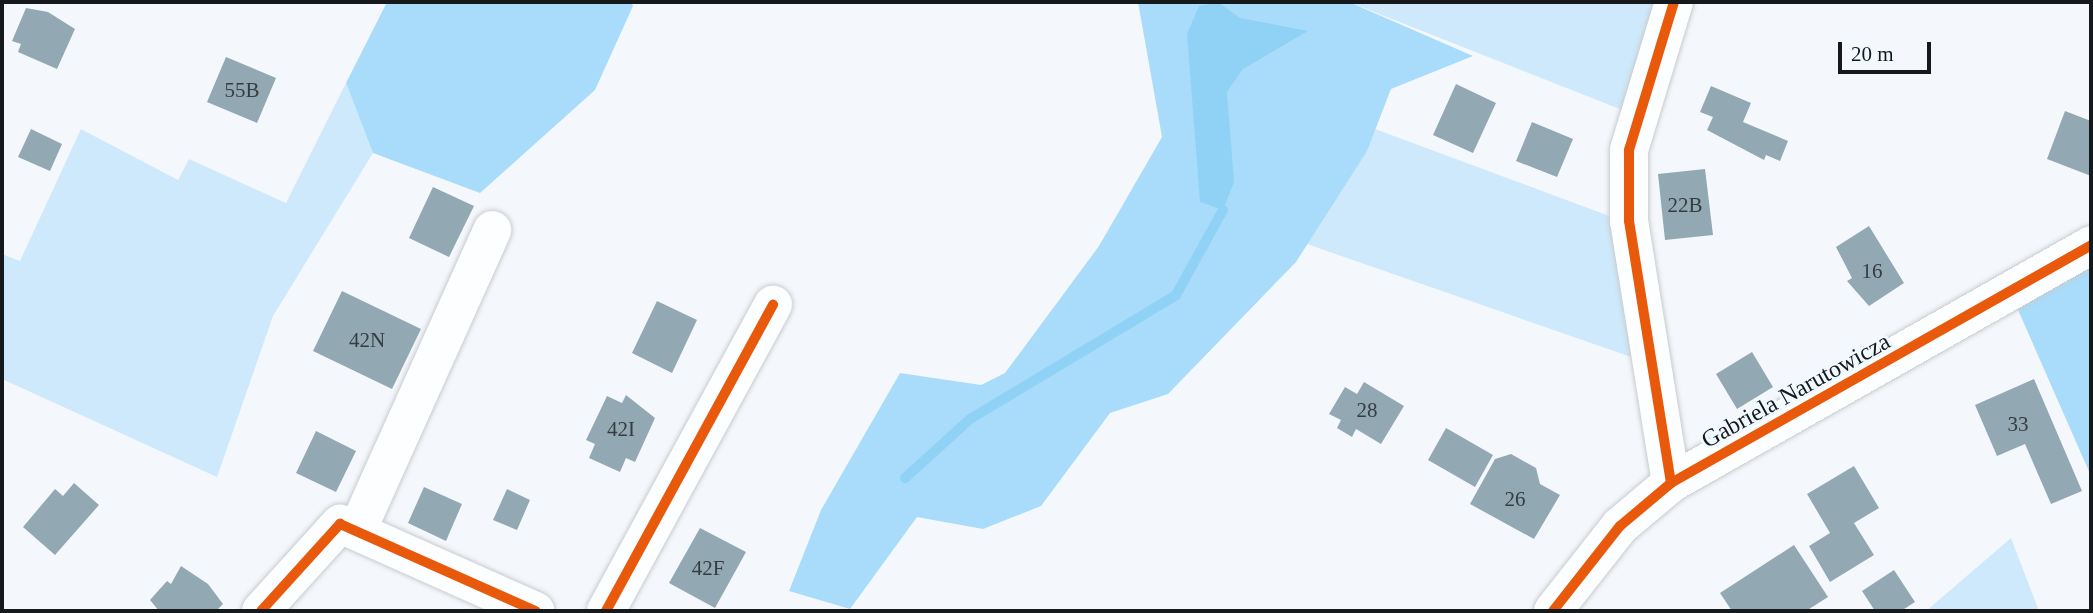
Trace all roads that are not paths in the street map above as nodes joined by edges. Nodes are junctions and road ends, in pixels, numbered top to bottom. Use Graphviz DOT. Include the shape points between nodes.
graph roads {
  1 [pos="1674,2"];
  2 [pos="492,230"];
  3 [pos="2091,245"];
  4 [pos="773,304"];
  5 [pos="1671,482"];
  6 [pos="357,531"];
  7 [pos="261,611"];
  8 [pos="535,611"];
  9 [pos="607,611"];
  10 [pos="1553,611"];
  1 -- 5 [label="street" via="1629,150 1629,221"];
  2 -- 6 [label="street"];
  3 -- 5 [label="street, Gabriela Narutowicza"];
  4 -- 9 [label="street"];
  5 -- 10 [label="street, Gabriela Narutowicza" via="1620,526"];
  6 -- 7 [label="street" via="340,524"];
  6 -- 8 [label="street"];
}
